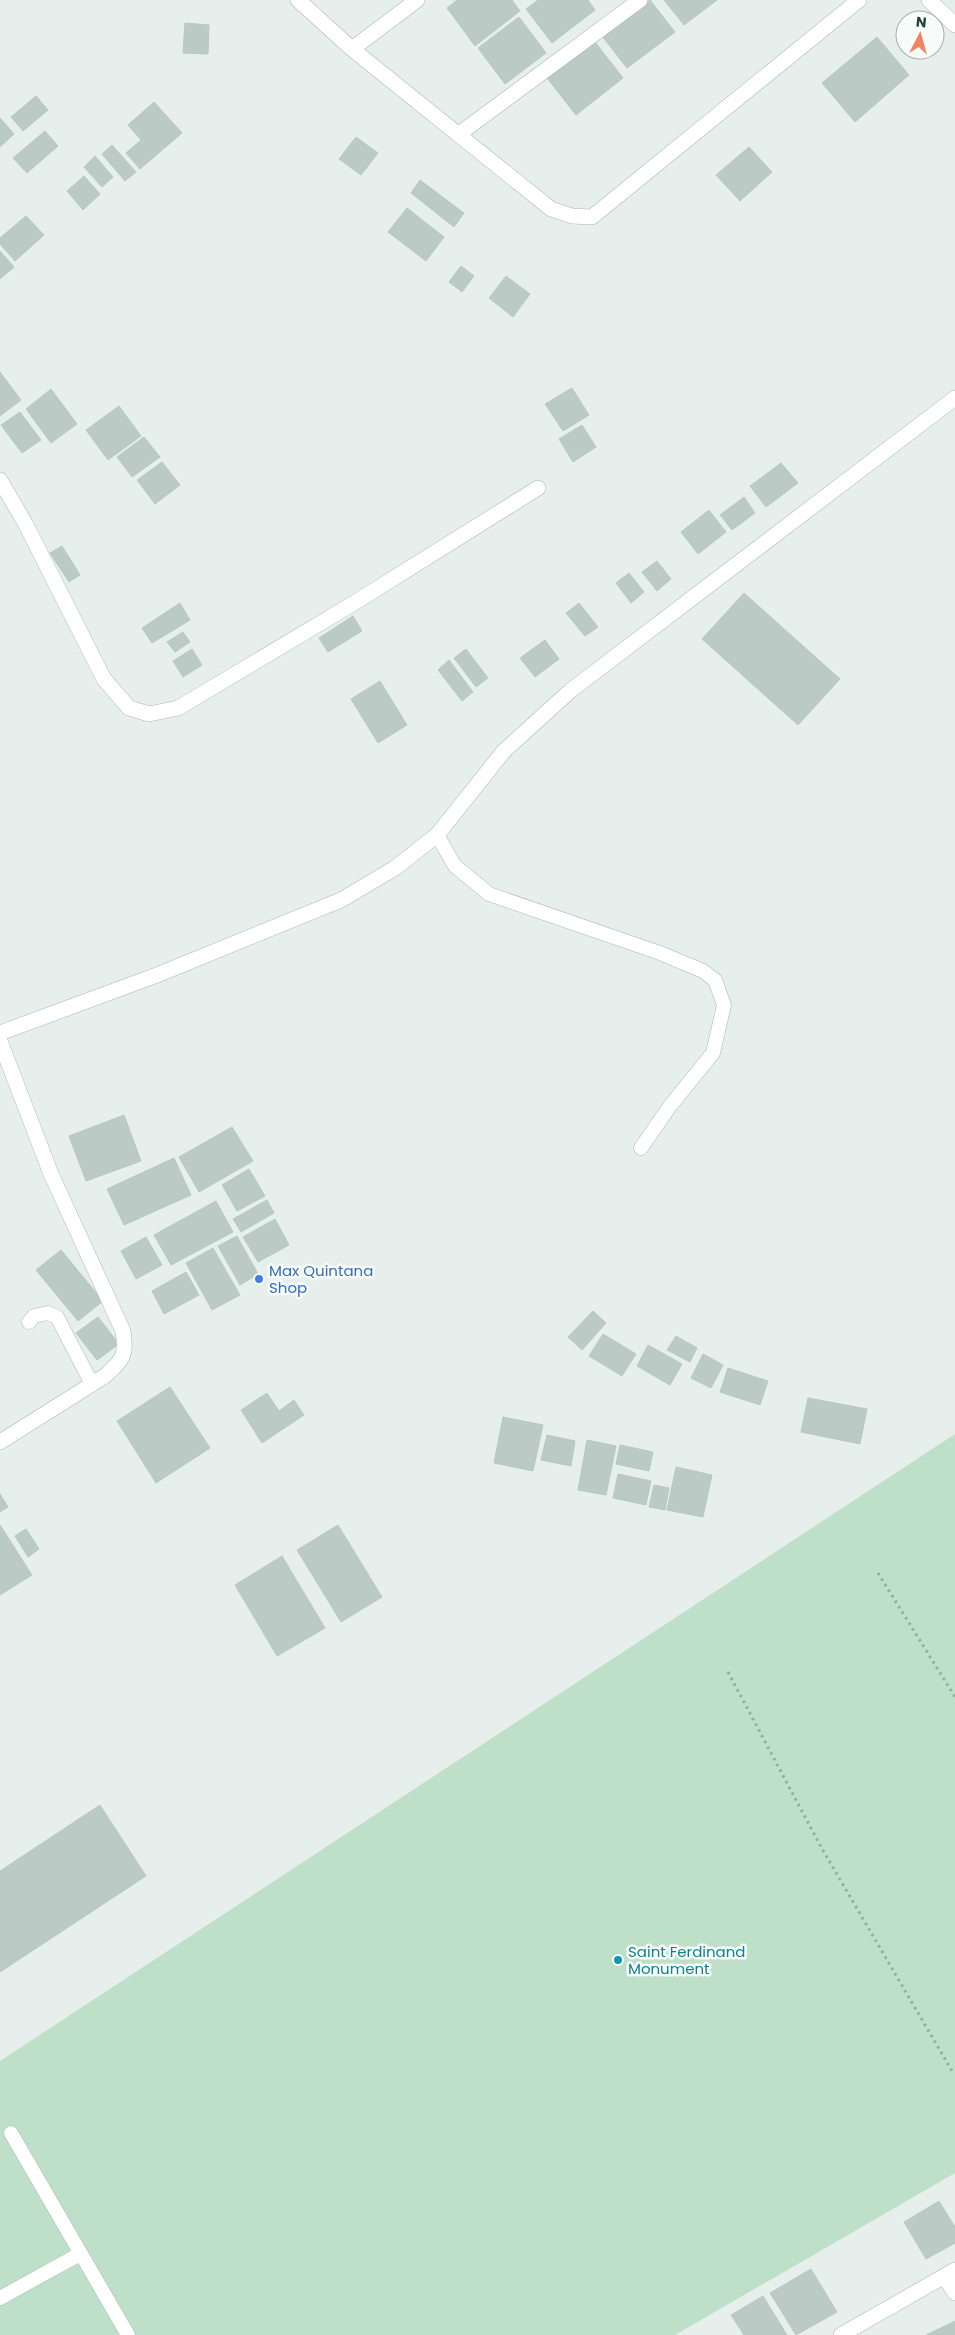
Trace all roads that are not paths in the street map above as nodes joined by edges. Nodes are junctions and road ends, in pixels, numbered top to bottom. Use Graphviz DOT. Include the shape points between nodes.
graph roads {
  1 [pos="298,0"];
  2 [pos="417,0"];
  3 [pos="640,0"];
  4 [pos="859,0"];
  5 [pos="928,0"];
  6 [pos="955,25"];
  7 [pos="352,49"];
  8 [pos="458,134"];
  9 [pos="955,398"];
  10 [pos="0,480"];
  11 [pos="538,488"];
  12 [pos="437,835"];
  13 [pos="0,1033"];
  14 [pos="0,1042"];
  15 [pos="641,1148"];
  16 [pos="29,1322"];
  17 [pos="92,1384"];
  18 [pos="0,1442"];
  19 [pos="11,2133"];
  20 [pos="80,2254"];
  21 [pos="949,2273"];
  22 [pos="955,2293"];
  23 [pos="0,2298"];
  24 [pos="128,2335"];
  25 [pos="841,2335"];
  1 -- 7 [label="street"];
  2 -- 7 [label="street"];
  3 -- 8 [label="street"];
  4 -- 8 [label="street" via="592,217 572,216 551,209"];
  5 -- 6 [label="street"];
  7 -- 8 [label="street"];
  9 -- 12 [label="street" via="570,691 504,751"];
  10 -- 11 [label="street" via="104,679 129,708 149,714 178,708"];
  12 -- 13 [label="street" via="395,868 341,900"];
  12 -- 15 [label="lane" via="455,866 489,894 660,953 703,971 715,980 724,1006 713,1053"];
  14 -- 17 [label="street" via="51,1174 123,1331 126,1348 118,1365"];
  16 -- 17 [label="lane" via="34,1316 48,1312 57,1318"];
  17 -- 18 [label="street"];
  19 -- 20 [label="lane"];
  20 -- 23 [label="lane"];
  20 -- 24 [label="lane"];
  21 -- 22 [label="street"];
  21 -- 25 [label="street"];
}
